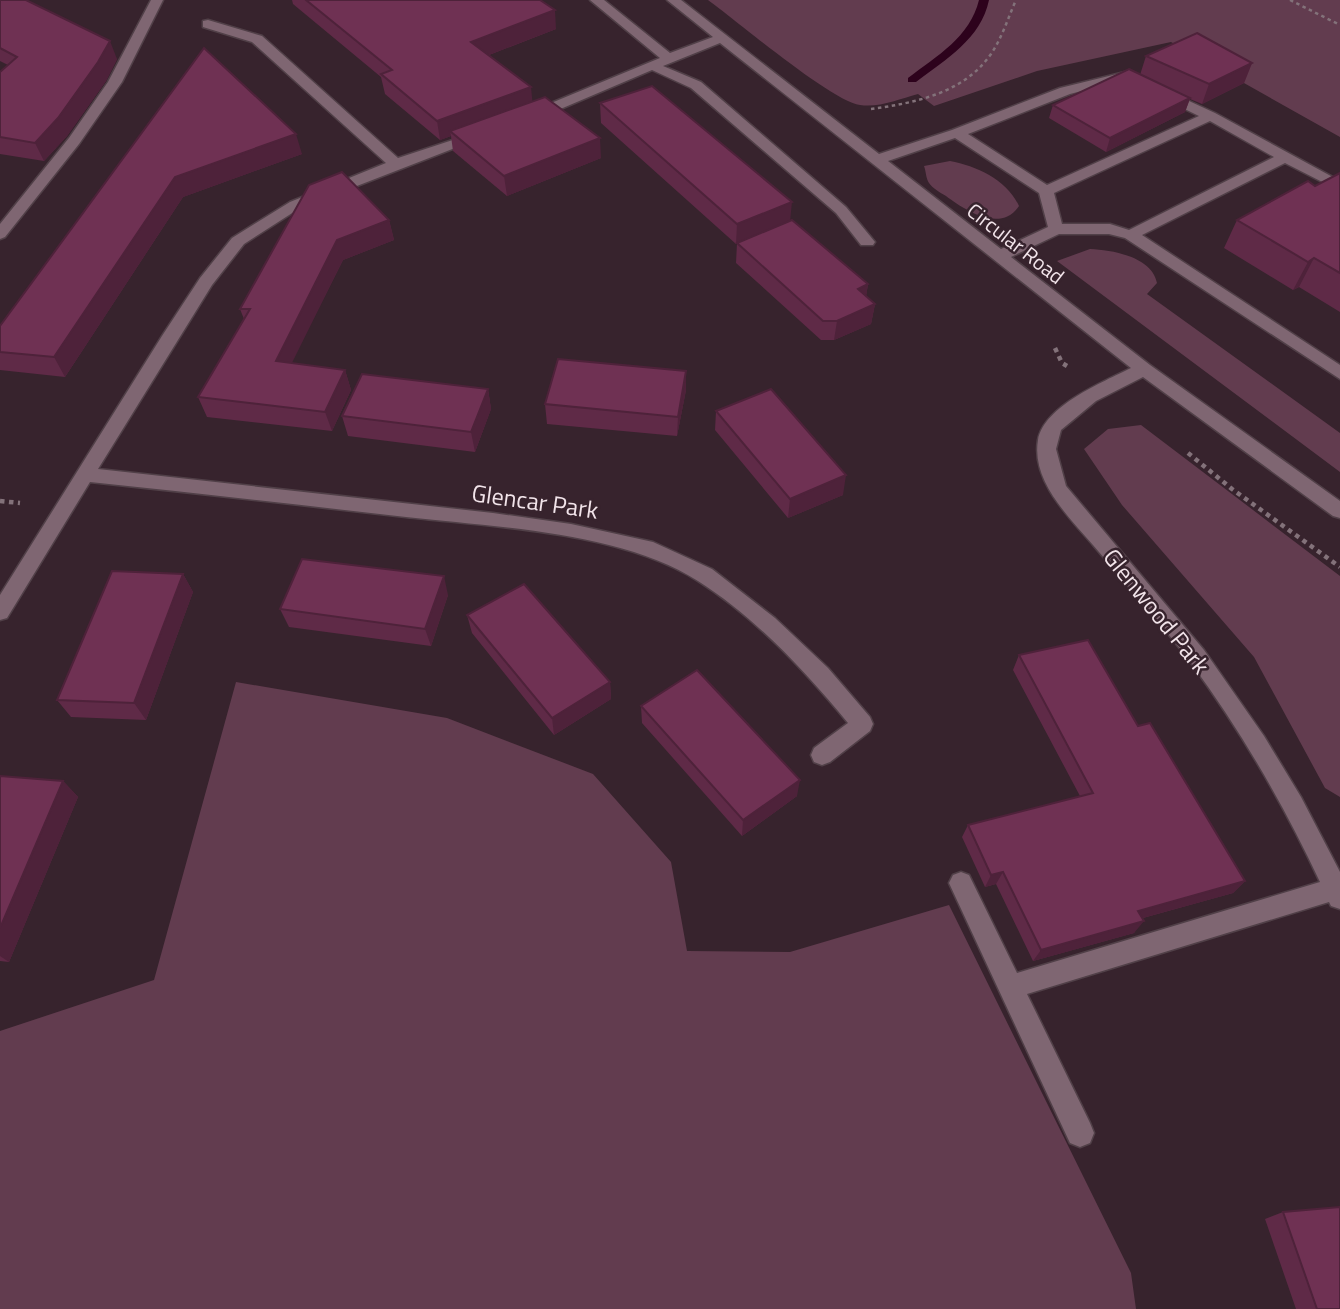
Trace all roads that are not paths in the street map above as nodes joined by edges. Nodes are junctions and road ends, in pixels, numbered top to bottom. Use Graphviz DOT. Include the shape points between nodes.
graph roads {
  1 [pos="157,0"];
  2 [pos="596,0"];
  3 [pos="673,0"];
  4 [pos="208,24"];
  5 [pos="723,37"];
  6 [pos="660,62"];
  7 [pos="1210,116"];
  8 [pos="520,121"];
  9 [pos="495,130"];
  10 [pos="957,133"];
  11 [pos="1285,156"];
  12 [pos="876,160"];
  13 [pos="396,164"];
  14 [pos="1340,187"];
  15 [pos="1046,191"];
  16 [pos="1056,229"];
  17 [pos="0,234"];
  18 [pos="1131,235"];
  19 [pos="867,242"];
  20 [pos="999,256"];
  21 [pos="1144,369"];
  22 [pos="1340,373"];
  23 [pos="84,474"];
  24 [pos="1340,512"];
  25 [pos="0,612"];
  26 [pos="822,755"];
  27 [pos="961,883"];
  28 [pos="1339,891"];
  29 [pos="1010,987"];
  30 [pos="1080,1133"];
  1 -- 17 [label="street" via="115,82"];
  2 -- 6 [label="street"];
  3 -- 5 [label="street, Circular Road"];
  4 -- 13 [label="street" via="257,39"];
  5 -- 6 [label="street"];
  5 -- 12 [label="street, Circular Road"];
  6 -- 8 [label="street"];
  6 -- 19 [label="street" via="696,85 841,210"];
  7 -- 10 [label="street" via="1125,76 1065,91"];
  7 -- 11 [label="street"];
  7 -- 15 [label="street"];
  9 -- 13 [label="street"];
  10 -- 12 [label="street"];
  10 -- 15 [label="street"];
  11 -- 14 [label="street"];
  11 -- 18 [label="street"];
  12 -- 20 [label="street, Circular Road"];
  13 -- 23 [label="street" via="295,205 238,241 178,323"];
  15 -- 16 [label="street"];
  16 -- 18 [label="street" via="1110,229"];
  16 -- 20 [label="street"];
  18 -- 22 [label="street"];
  20 -- 21 [label="street, Circular Road"];
  21 -- 24 [label="street, Circular Road"];
  21 -- 28 [label="street, Glenwood Park" via="1058,420 1047,438 1058,489 1235,710"];
  23 -- 25 [label="street"];
  23 -- 26 [label="street, Glencar Park" via="571,530 646,547 705,575 768,624 820,674 862,724"];
  27 -- 29 [label="street"];
  28 -- 29 [label="street"];
  29 -- 30 [label="street"];
}
